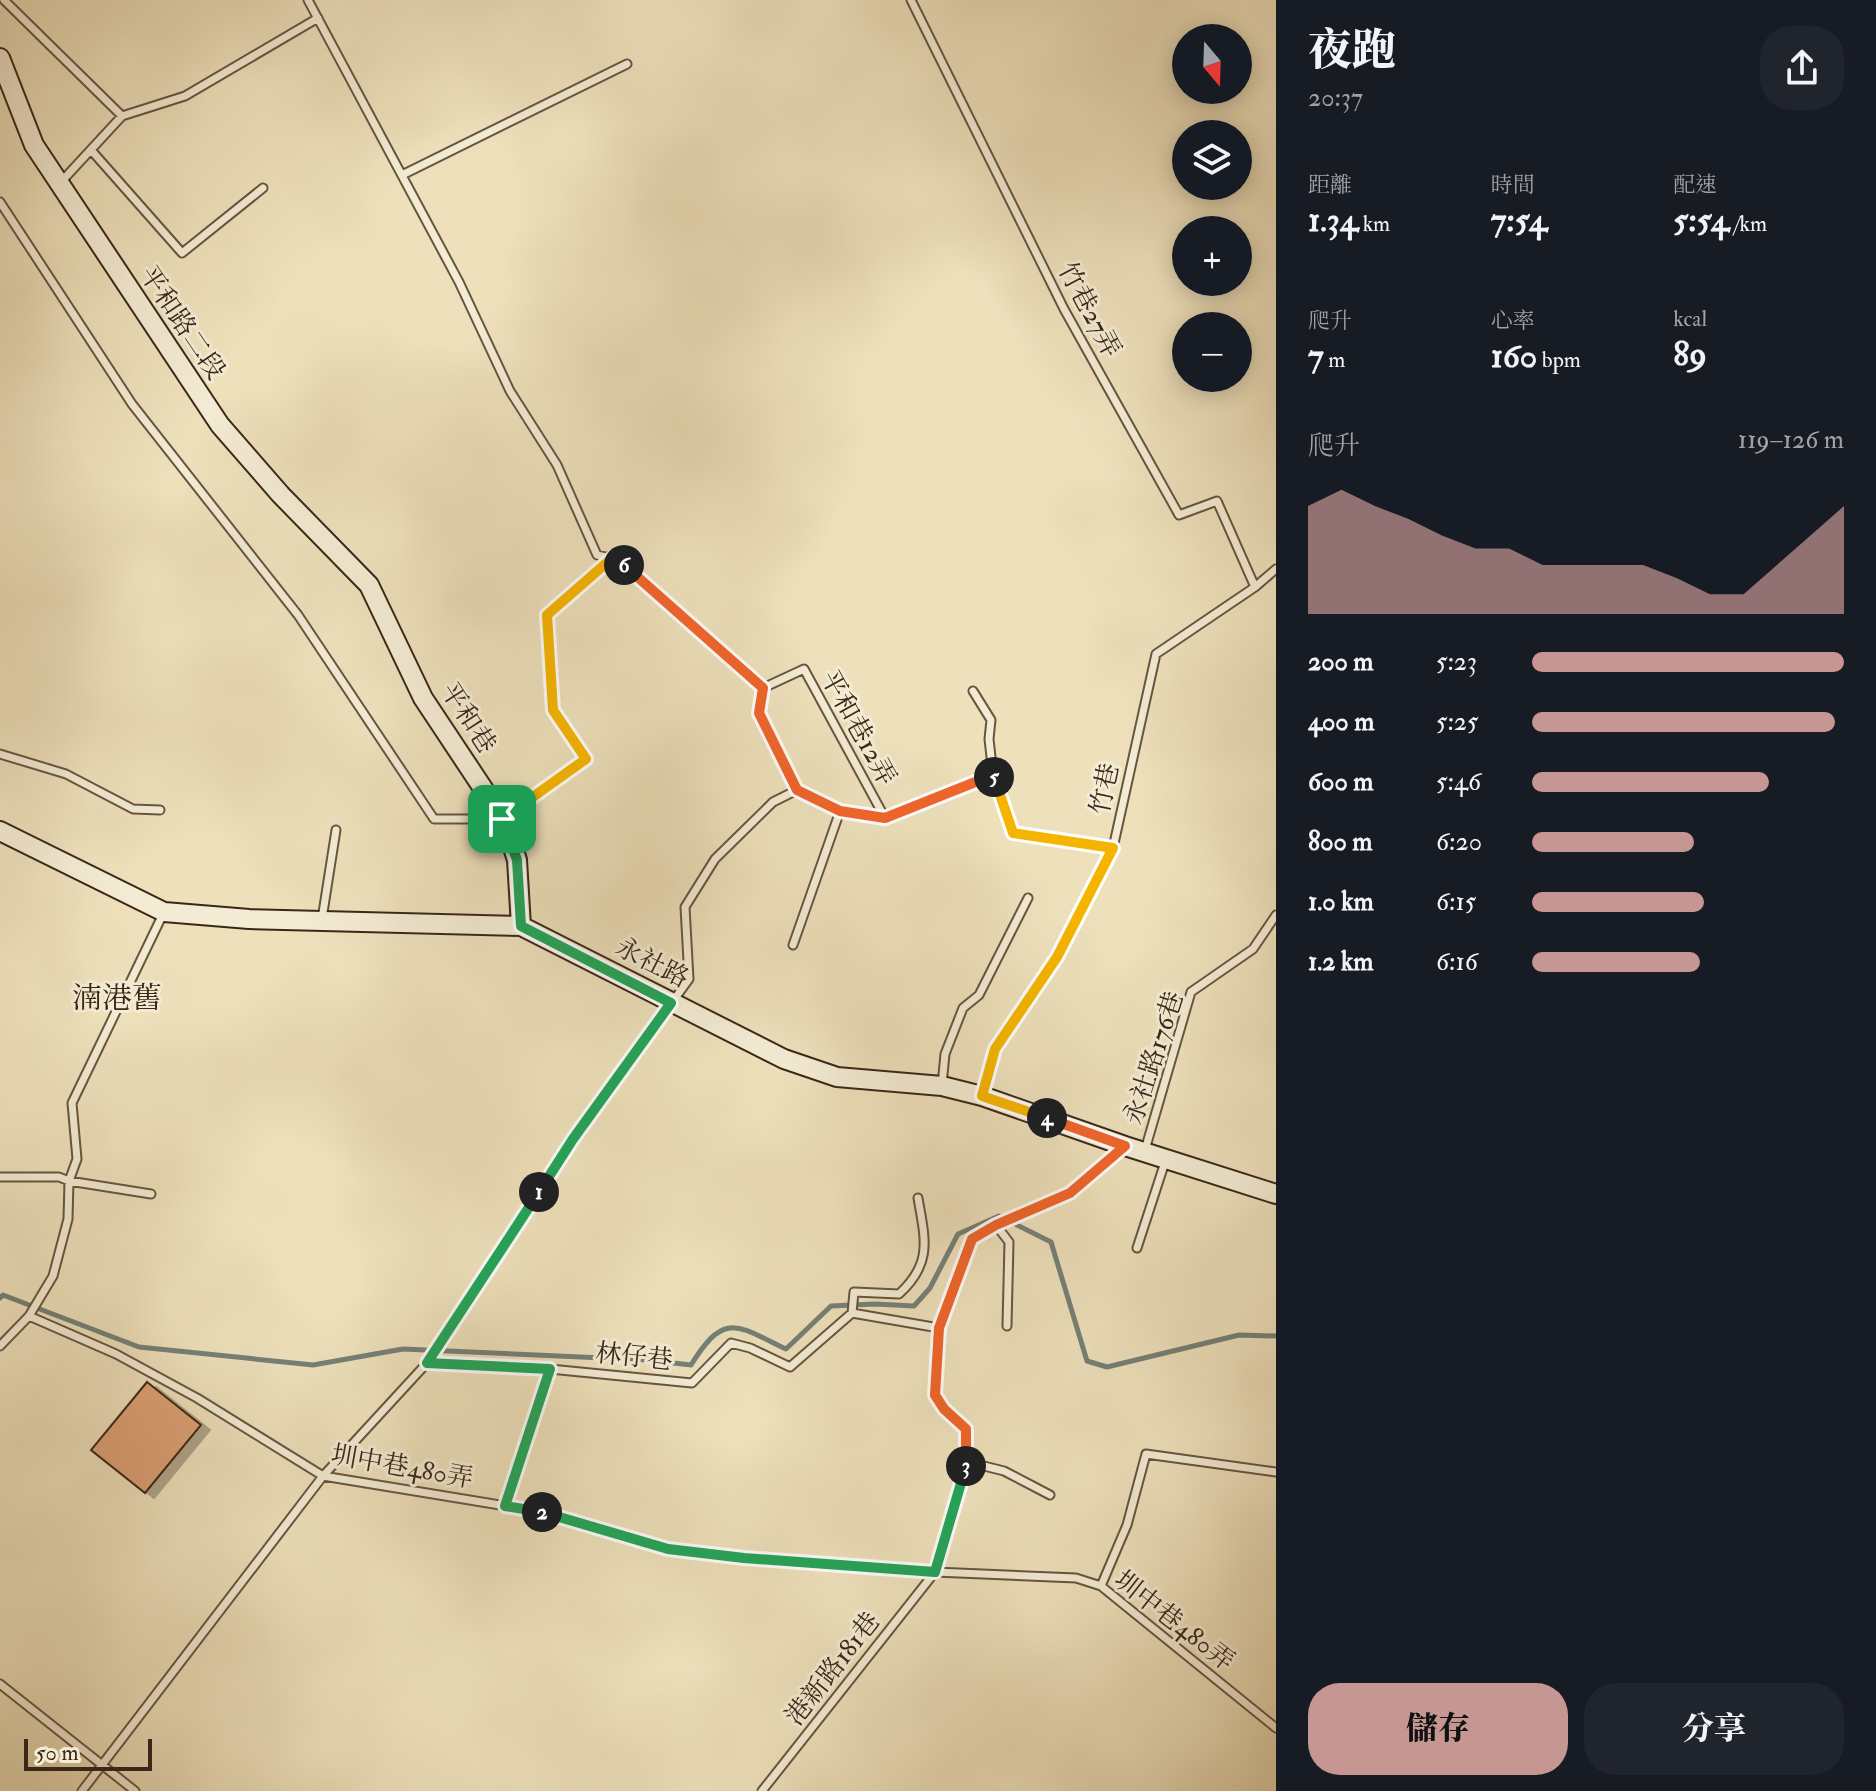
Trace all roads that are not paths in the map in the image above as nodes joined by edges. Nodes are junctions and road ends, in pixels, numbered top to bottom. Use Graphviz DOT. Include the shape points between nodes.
graph roads {
  1 [pos="4,0"];
  2 [pos="308,0"];
  3 [pos="911,0"];
  4 [pos="318,18"];
  5 [pos="0,58"];
  6 [pos="627,64"];
  7 [pos="122,116"];
  8 [pos="91,150"];
  9 [pos="402,175"];
  10 [pos="59,184"];
  11 [pos="263,188"];
  12 [pos="0,202"];
  13 [pos="611,559"];
  14 [pos="1276,569"];
  15 [pos="369,585"];
  16 [pos="1255,587"];
  17 [pos="763,688"];
  18 [pos="973,691"];
  19 [pos="0,754"];
  20 [pos="993,775"];
  21 [pos="797,790"];
  22 [pos="160,810"];
  23 [pos="840,811"];
  24 [pos="885,818"];
  25 [pos="502,819"];
  26 [pos="336,830"];
  27 [pos="0,831"];
  28 [pos="1113,848"];
  29 [pos="1028,898"];
  30 [pos="164,912"];
  31 [pos="1276,915"];
  32 [pos="321,921"];
  33 [pos="521,926"];
  34 [pos="793,945"];
  35 [pos="671,1003"];
  36 [pos="942,1086"];
  37 [pos="982,1096"];
  38 [pos="1125,1146"];
  39 [pos="1144,1152"];
  40 [pos="1165,1159"];
  41 [pos="0,1177"];
  42 [pos="69,1181"];
  43 [pos="151,1194"];
  44 [pos="1276,1194"];
  45 [pos="918,1198"];
  46 [pos="997,1224"];
  47 [pos="1137,1248"];
  48 [pos="852,1313"];
  49 [pos="29,1316"];
  50 [pos="1007,1326"];
  51 [pos="939,1328"];
  52 [pos="0,1346"];
  53 [pos="427,1363"];
  54 [pos="550,1369"];
  55 [pos="968,1462"];
  56 [pos="1276,1472"];
  57 [pos="323,1476"];
  58 [pos="1050,1495"];
  59 [pos="505,1506"];
  60 [pos="935,1572"];
  61 [pos="1101,1586"];
  62 [pos="0,1684"];
  63 [pos="1276,1728"];
  64 [pos="103,1766"];
  65 [pos="82,1791"];
  66 [pos="135,1791"];
  67 [pos="762,1791"];
  1 -- 7 [label="lane"];
  2 -- 4 [label="lane"];
  3 -- 16 [label="lane, 竹巷27弄" via="1064,309 1179,515 1217,501"];
  4 -- 7 [label="lane" via="185,96"];
  4 -- 9 [label="lane"];
  5 -- 10 [label="street, 平和路二段" via="34,145"];
  6 -- 9 [label="lane"];
  7 -- 8 [label="lane"];
  8 -- 10 [label="lane"];
  8 -- 11 [label="lane" via="182,253"];
  9 -- 13 [label="lane" via="510,391 557,465 597,555"];
  10 -- 15 [label="street, 平和路二段" via="220,425"];
  12 -- 25 [label="lane" via="132,404 298,615 434,819"];
  13 -- 17 [label="lane" via="619,560"];
  13 -- 25 [label="lane" via="547,615 553,710 586,759"];
  14 -- 16 [label="lane, 竹巷"];
  15 -- 25 [label="street, 平和巷" via="423,698"];
  16 -- 28 [label="lane, 竹巷" via="1156,654"];
  17 -- 21 [label="lane" via="759,713"];
  17 -- 24 [label="lane, 平和巷12弄" via="804,669"];
  18 -- 20 [label="lane" via="991,720"];
  19 -- 22 [label="lane" via="66,774 133,809"];
  20 -- 24 [label="lane, 平和巷12弄"];
  20 -- 28 [label="lane" via="1013,833"];
  21 -- 23 [label="lane"];
  21 -- 35 [label="lane" via="773,802 715,859 685,907 689,979"];
  23 -- 24 [label="lane"];
  23 -- 34 [label="lane"];
  25 -- 33 [label="street, 平和巷" via="517,860"];
  26 -- 32 [label="lane"];
  27 -- 30 [label="street, 永社路"];
  28 -- 37 [label="lane, 竹巷" via="1057,957 995,1049"];
  29 -- 36 [label="lane" via="979,995 963,1008 945,1054"];
  30 -- 32 [label="street, 永社路"];
  30 -- 42 [label="lane" via="72,1103 77,1159"];
  31 -- 39 [label="lane, 永社路176巷" via="1253,949 1191,992"];
  32 -- 33 [label="street, 永社路"];
  33 -- 35 [label="street, 永社路"];
  35 -- 36 [label="street, 永社路" via="784,1059 837,1077"];
  35 -- 53 [label="lane" via="573,1139"];
  36 -- 37 [label="street, 永社路"];
  37 -- 38 [label="street, 永社路"];
  38 -- 39 [label="street, 永社路"];
  38 -- 46 [label="lane" via="1070,1193"];
  39 -- 40 [label="street, 永社路"];
  40 -- 44 [label="street, 永社路"];
  40 -- 47 [label="lane"];
  41 -- 42 [label="lane"];
  42 -- 43 [label="lane"];
  42 -- 49 [label="lane" via="68,1219 53,1276"];
  45 -- 48 [label="lane" via="926,1246 916,1279 899,1294 854,1292"];
  46 -- 50 [label="lane" via="1009,1242"];
  46 -- 51 [label="lane" via="972,1239"];
  48 -- 51 [label="lane"];
  48 -- 54 [label="lane, 林仔巷" via="790,1367 731,1343 692,1383"];
  49 -- 52 [label="lane"];
  49 -- 57 [label="lane, 圳中巷480弄" via="116,1354 197,1398"];
  51 -- 55 [label="lane" via="935,1395 966,1429"];
  53 -- 54 [label="lane, 林仔巷"];
  53 -- 57 [label="lane"];
  54 -- 59 [label="lane"];
  55 -- 58 [label="lane" via="1004,1471"];
  55 -- 60 [label="lane"];
  56 -- 61 [label="lane" via="1146,1454 1127,1525"];
  57 -- 59 [label="lane, 圳中巷480弄"];
  57 -- 64 [label="lane"];
  59 -- 60 [label="lane, 圳中巷480弄" via="555,1514 668,1549"];
  60 -- 61 [label="lane, 圳中巷480弄" via="1076,1578"];
  60 -- 67 [label="lane, 港新路181巷"];
  61 -- 63 [label="lane, 圳中巷480弄"];
  62 -- 64 [label="lane"];
  64 -- 65 [label="lane"];
  64 -- 66 [label="lane"];
}
